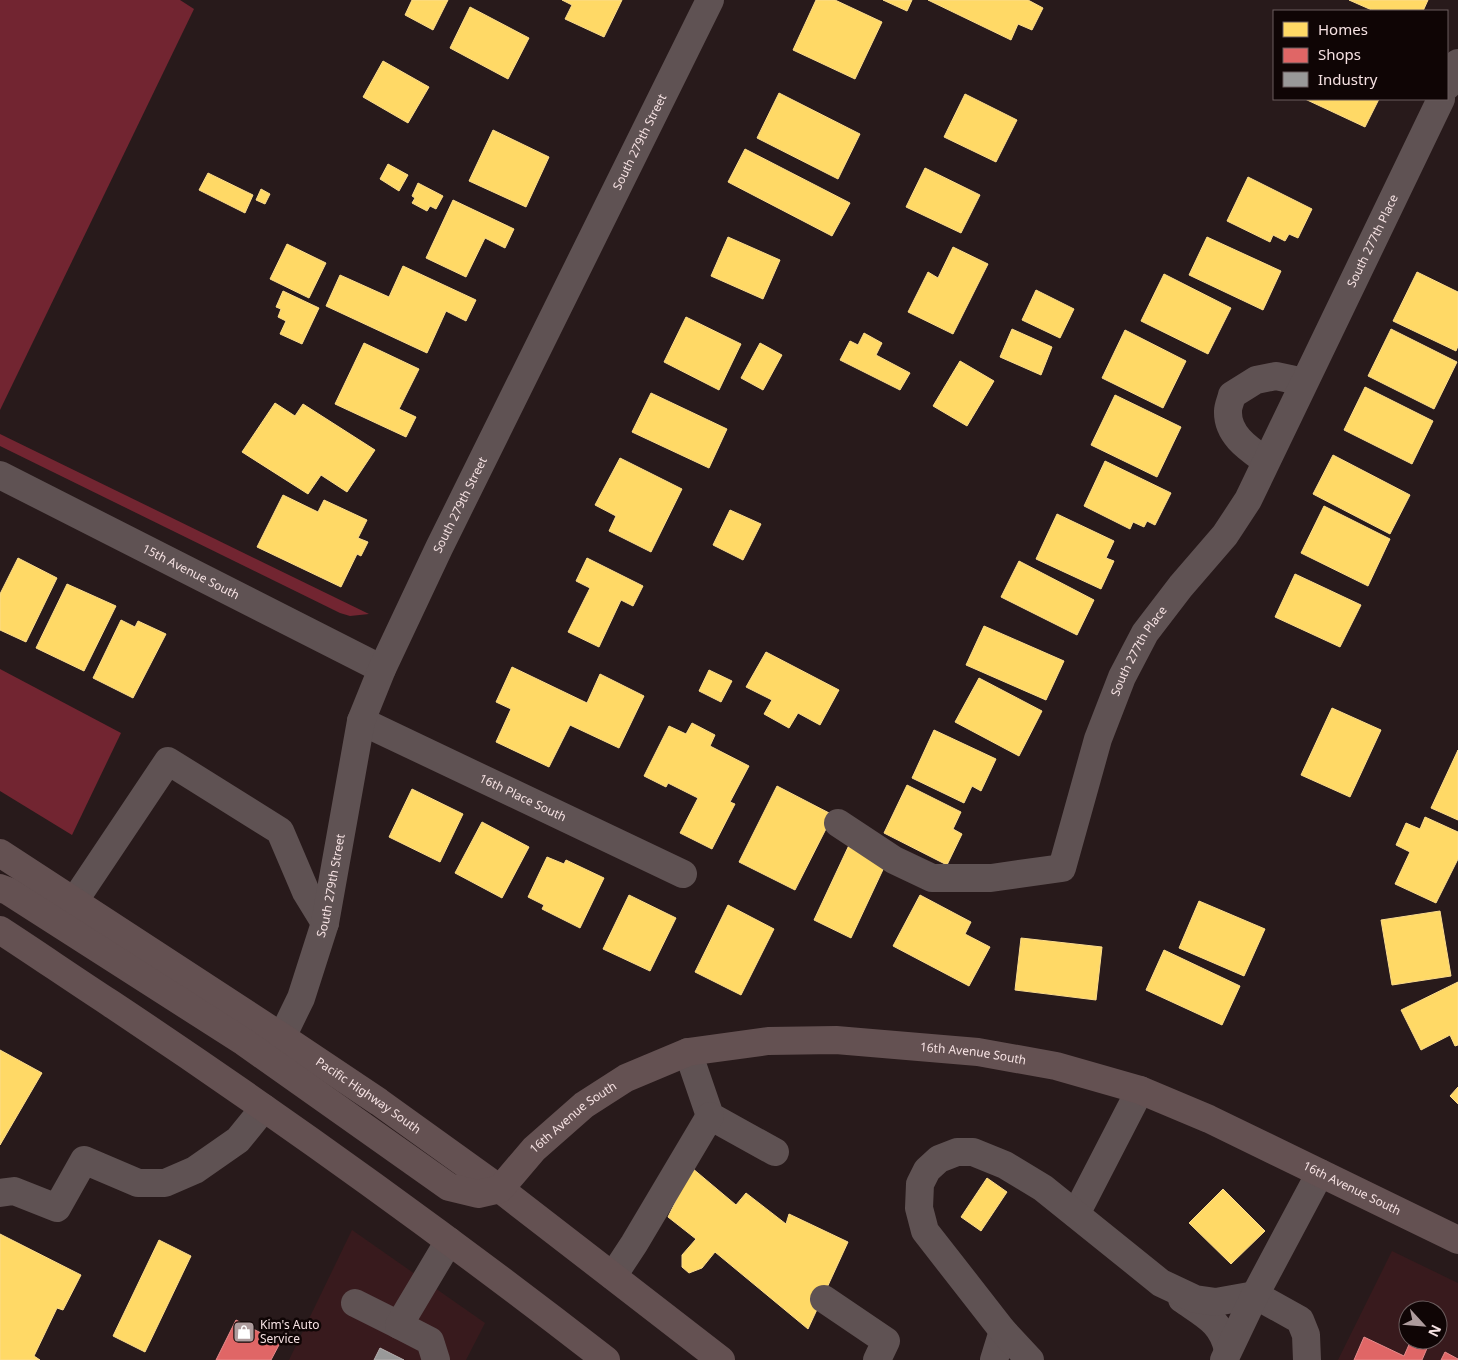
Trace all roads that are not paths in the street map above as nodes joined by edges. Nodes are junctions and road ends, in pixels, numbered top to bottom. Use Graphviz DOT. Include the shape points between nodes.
graph roads {
  1 [pos="710,0"];
  2 [pos="1458,63"];
  3 [pos="1448,84"];
  4 [pos="1441,100"];
  5 [pos="1304,382"];
  6 [pos="1266,461"];
  7 [pos="0,475"];
  8 [pos="382,669"];
  9 [pos="361,721"];
  10 [pos="838,823"];
  11 [pos="0,853"];
  12 [pos="683,874"];
  13 [pos="0,888"];
  14 [pos="75,900"];
  15 [pos="325,923"];
  16 [pos="0,930"];
  17 [pos="282,1037"];
  18 [pos="688,1052"];
  19 [pos="1140,1090"];
  20 [pos="264,1108"];
  21 [pos="710,1116"];
  22 [pos="775,1152"];
  23 [pos="1320,1173"];
  24 [pos="500,1189"];
  25 [pos="0,1193"];
  26 [pos="1076,1214"];
  27 [pos="1458,1240"];
  28 [pos="449,1241"];
  29 [pos="613,1276"];
  30 [pos="1161,1283"];
  31 [pos="1255,1295"];
  32 [pos="824,1299"];
  33 [pos="355,1303"];
  34 [pos="399,1325"];
  35 [pos="1003,1331"];
  36 [pos="1226,1355"];
  37 [pos="436,1360"];
  38 [pos="606,1360"];
  39 [pos="721,1360"];
  40 [pos="877,1360"];
  41 [pos="994,1360"];
  42 [pos="1030,1360"];
  43 [pos="1307,1360"];
  1 -- 8 [label="street, South 279th Street"];
  2 -- 3 [label="street"];
  4 -- 5 [label="street, South 277th Place"];
  5 -- 6 [label="street, South 277th Place"];
  5 -- 6 [label="street" via="1276,376 1256,380 1232,396 1228,412 1230,425 1240,443"];
  6 -- 10 [label="street, South 277th Place" via="1248,500 1225,535 1146,633 1122,678 1098,739 1062,868 991,878 932,878 894,860"];
  7 -- 8 [label="street, 15th Avenue South"];
  8 -- 9 [label="street, South 279th Street"];
  9 -- 12 [label="street, 16th Place South"];
  9 -- 15 [label="street, South 279th Street"];
  11 -- 14 [label="main road, Pacific Highway South"];
  13 -- 24 [label="main road" via="8,890 244,1042 449,1187 478,1194"];
  14 -- 15 [label="street" via="168,761 280,831 306,892"];
  14 -- 17 [label="main road, Pacific Highway South"];
  15 -- 17 [label="street, South 279th Street" via="301,998"];
  16 -- 20 [label="main road"];
  17 -- 24 [label="main road, Pacific Highway South"];
  18 -- 19 [label="main road, 16th Avenue South" via="768,1041 836,1040 968,1051 1056,1066"];
  18 -- 21 [label="street"];
  18 -- 24 [label="main road, 16th Avenue South" via="626,1078 584,1105 534,1149"];
  19 -- 23 [label="main road, 16th Avenue South" via="1209,1119"];
  19 -- 26 [label="street"];
  20 -- 25 [label="street" via="238,1140 195,1170 165,1183 138,1183 84,1160 57,1208 14,1191"];
  20 -- 28 [label="main road"];
  21 -- 22 [label="street"];
  21 -- 29 [label="street"];
  23 -- 27 [label="main road, 16th Avenue South"];
  23 -- 31 [label="street"];
  24 -- 29 [label="main road, Pacific Highway South"];
  26 -- 30 [label="street"];
  26 -- 35 [label="street" via="1043,1188 1005,1165 973,1152 957,1152 939,1159 927,1170 920,1184 919,1208 925,1231"];
  28 -- 34 [label="street"];
  28 -- 38 [label="main road"];
  29 -- 39 [label="main road, Pacific Highway South"];
  30 -- 31 [label="street" via="1195,1299 1216,1302"];
  30 -- 36 [label="street" via="1219,1326 1225,1338"];
  31 -- 36 [label="street"];
  31 -- 43 [label="street" via="1300,1320 1306,1334"];
  32 -- 40 [label="street" via="886,1342"];
  33 -- 34 [label="street"];
  34 -- 37 [label="street" via="430,1341"];
  35 -- 41 [label="street"];
  35 -- 42 [label="street"];
}
